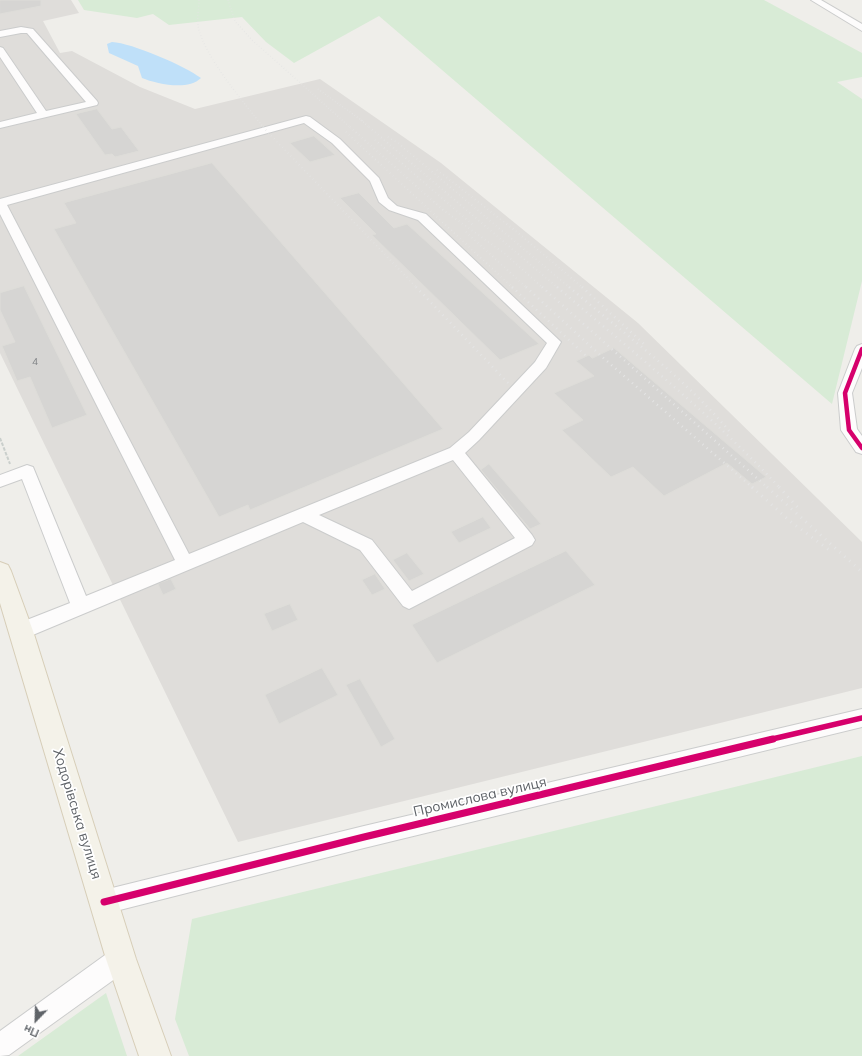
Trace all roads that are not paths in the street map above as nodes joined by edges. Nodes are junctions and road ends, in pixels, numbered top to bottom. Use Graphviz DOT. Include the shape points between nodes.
graph roads {
  1 [pos="815,0"];
  2 [pos="852,14"];
  3 [pos="862,19"];
  4 [pos="862,28"];
  5 [pos="0,34"];
  6 [pos="0,50"];
  7 [pos="43,115"];
  8 [pos="0,125"];
  9 [pos="0,203"];
  10 [pos="862,349"];
  11 [pos="862,448"];
  12 [pos="456,452"];
  13 [pos="7,478"];
  14 [pos="303,515"];
  15 [pos="185,563"];
  16 [pos="0,571"];
  17 [pos="81,606"];
  18 [pos="21,631"];
  19 [pos="862,718"];
  20 [pos="104,902"];
  21 [pos="121,959"];
  22 [pos="0,1046"];
  23 [pos="155,1056"];
  1 -- 4 [label="street"];
  2 -- 3 [label="street"];
  5 -- 7 [label="street" via="30,31 93,103"];
  6 -- 7 [label="street"];
  7 -- 8 [label="street"];
  9 -- 12 [label="street" via="306,119 336,141 375,180 383,200 393,208 422,217 554,342 541,365"];
  9 -- 15 [label="street"];
  10 -- 11 [label="street" via="845,393 849,430"];
  12 -- 14 [label="street"];
  12 -- 14 [label="street" via="526,540 409,600 366,545"];
  13 -- 17 [label="street" via="27,472"];
  14 -- 15 [label="street"];
  15 -- 17 [label="street"];
  16 -- 18 [label="main road, Ходорівська вулиця"];
  17 -- 18 [label="street"];
  18 -- 20 [label="main road, Ходорівська вулиця"];
  19 -- 20 [label="street, Промислова вулиця" via="364,836"];
  20 -- 21 [label="main road, Ходорівська вулиця"];
  21 -- 22 [label="street"];
  21 -- 23 [label="main road, Ходорівська вулиця"];
}
